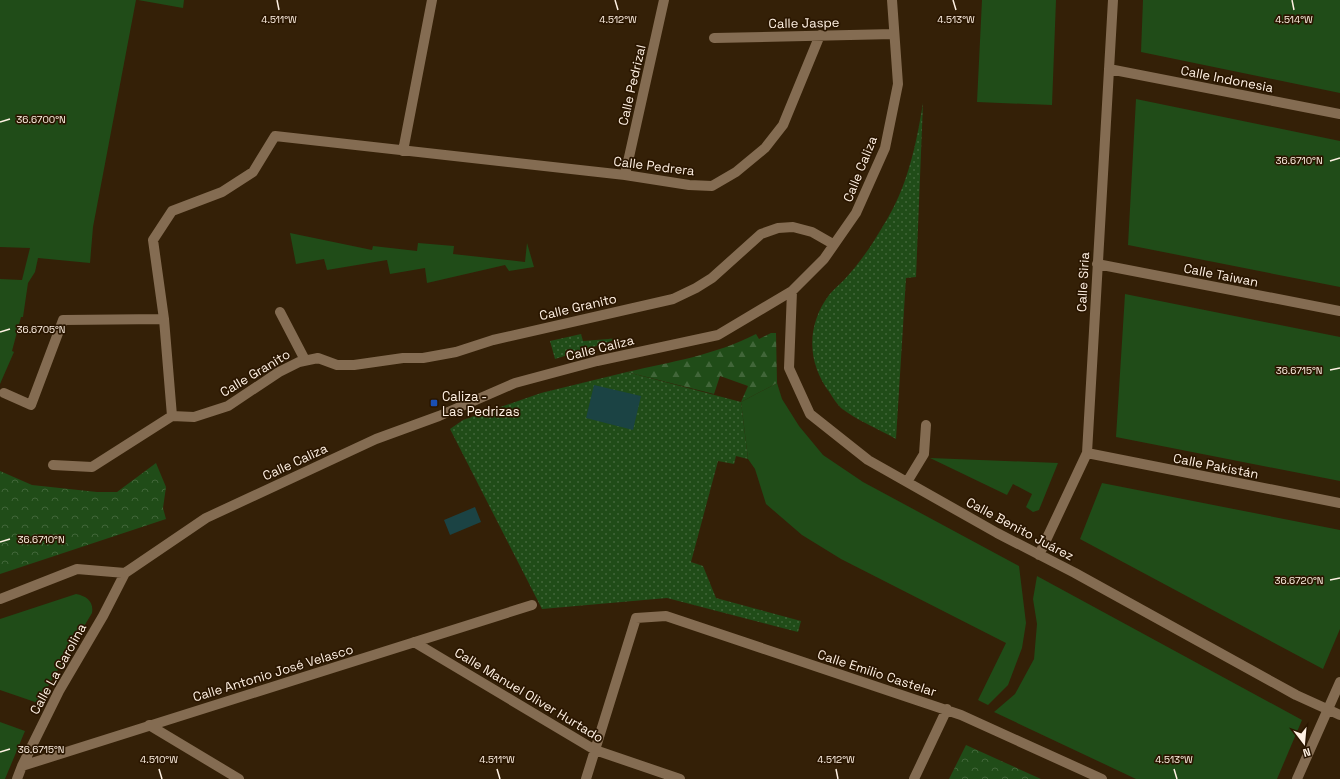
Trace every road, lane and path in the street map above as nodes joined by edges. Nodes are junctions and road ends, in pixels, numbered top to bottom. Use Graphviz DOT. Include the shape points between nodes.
graph roads {
  1 [pos="432,0"];
  2 [pos="664,0"];
  3 [pos="892,0"];
  4 [pos="1113,0"];
  5 [pos="894,34"];
  6 [pos="820,35"];
  7 [pos="714,38"];
  8 [pos="1109,69"];
  9 [pos="1340,114"];
  10 [pos="403,151"];
  11 [pos="625,175"];
  12 [pos="833,244"];
  13 [pos="1097,264"];
  14 [pos="792,291"];
  15 [pos="1340,311"];
  16 [pos="280,312"];
  17 [pos="164,319"];
  18 [pos="305,360"];
  19 [pos="4,393"];
  20 [pos="172,416"];
  21 [pos="926,425"];
  22 [pos="1086,453"];
  23 [pos="53,465"];
  24 [pos="907,482"];
  25 [pos="1340,504"];
  26 [pos="1038,555"];
  27 [pos="125,573"];
  28 [pos="0,599"];
  29 [pos="532,605"];
  30 [pos="414,642"];
  31 [pos="1340,682"];
  32 [pos="947,709"];
  33 [pos="1328,709"];
  34 [pos="1340,715"];
  35 [pos="149,725"];
  36 [pos="595,750"];
  37 [pos="22,766"];
  38 [pos="17,779"];
  39 [pos="239,779"];
  40 [pos="586,779"];
  41 [pos="680,779"];
  42 [pos="914,779"];
  43 [pos="1102,779"];
  44 [pos="1297,779"];
  1 -- 10 [label="street"];
  2 -- 11 [label="street, Calle Pedrizal"];
  3 -- 5 [label="street, Calle Caliza"];
  4 -- 8 [label="street, Calle Siria"];
  5 -- 6 [label="street, Calle Jaspe"];
  5 -- 12 [label="street, Calle Caliza" via="898,84 885,148 856,213"];
  6 -- 7 [label="street, Calle Jaspe"];
  6 -- 11 [label="street, Calle Pedrera" via="783,125 765,148 736,172 712,186"];
  8 -- 9 [label="street, Calle Indonesia"];
  8 -- 13 [label="street, Calle Siria"];
  10 -- 11 [label="street, Calle Pedrera"];
  10 -- 17 [label="street, Calle Pedrera" via="275,136 253,172 222,192 172,212 153,240"];
  12 -- 14 [label="street, Calle Caliza" via="824,259"];
  12 -- 18 [label="street, Calle Granito" via="812,232 793,227 778,228 761,234 712,278 673,299 423,358 403,358 354,365 337,365 318,358"];
  13 -- 15 [label="street, Calle Taiwan"];
  13 -- 22 [label="street, Calle Siria"];
  14 -- 24 [label="street, Calle Benito Juárez" via="789,368 810,414 868,460"];
  14 -- 27 [label="street, Calle Caliza" via="718,335 597,361 515,383 439,416 376,439 206,518"];
  16 -- 18 [label="street, Calle Granito"];
  17 -- 19 [label="street" via="62,320 31,405"];
  17 -- 20 [label="street"];
  18 -- 20 [label="street, Calle Granito" via="279,372 228,406 194,417"];
  20 -- 23 [label="street" via="92,467"];
  21 -- 24 [label="street" via="924,454"];
  22 -- 25 [label="street, Calle Pakistán"];
  22 -- 26 [label="street, Calle Siria"];
  24 -- 26 [label="street, Calle Benito Juárez"];
  26 -- 33 [label="street, Calle Benito Juárez"];
  27 -- 28 [label="street" via="77,569"];
  27 -- 37 [label="street, Calle La Carolina" via="59,691"];
  29 -- 30 [label="street, Calle Antonio José Velasco"];
  30 -- 35 [label="street, Calle Antonio José Velasco"];
  30 -- 36 [label="street, Calle Manuel Oliver Hurtado"];
  31 -- 33 [label="street"];
  32 -- 36 [label="street, Calle Emilio Castelar" via="666,616 636,618"];
  32 -- 42 [label="street"];
  32 -- 43 [label="street, Calle Emilio Castelar"];
  33 -- 34 [label="street, Calle Benito Juárez"];
  33 -- 44 [label="street"];
  35 -- 37 [label="street, Calle Antonio José Velasco"];
  35 -- 39 [label="street"];
  36 -- 40 [label="street"];
  36 -- 41 [label="street, Calle Manuel Oliver Hurtado"];
  37 -- 38 [label="street, Calle La Carolina"];
}
